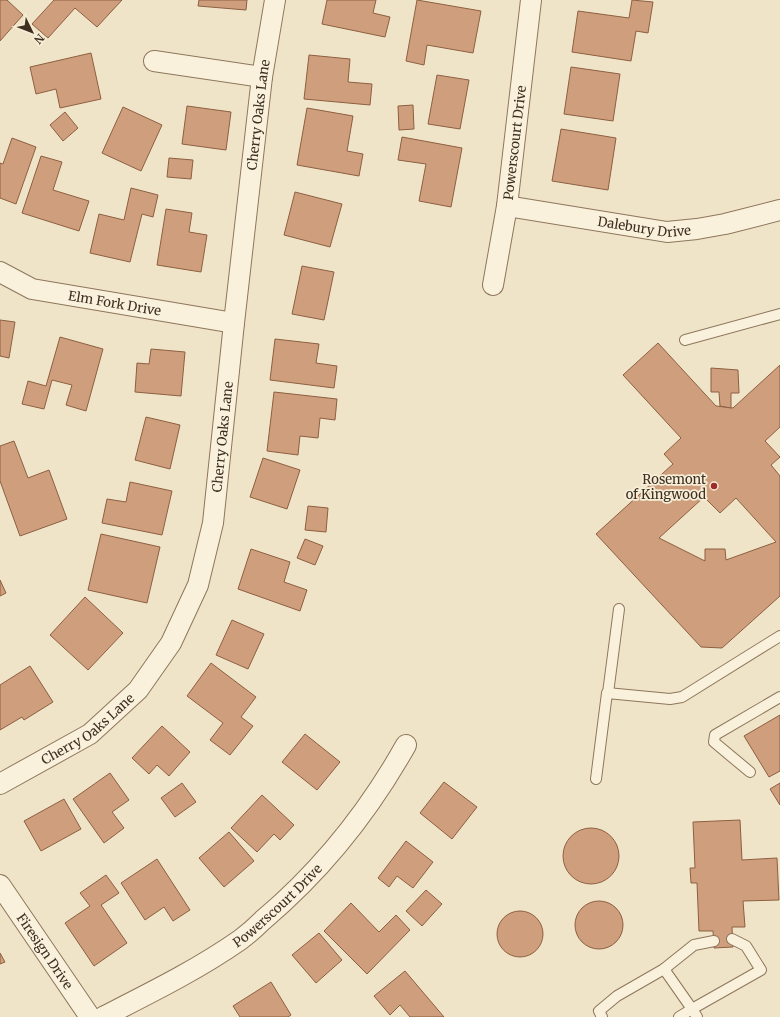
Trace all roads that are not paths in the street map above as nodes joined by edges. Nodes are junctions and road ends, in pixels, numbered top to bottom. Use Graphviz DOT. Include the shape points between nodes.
graph roads {
  1 [pos="275,0"];
  2 [pos="530,0"];
  3 [pos="154,61"];
  4 [pos="262,77"];
  5 [pos="507,206"];
  6 [pos="780,210"];
  7 [pos="0,272"];
  8 [pos="493,285"];
  9 [pos="780,314"];
  10 [pos="234,323"];
  11 [pos="685,340"];
  12 [pos="619,609"];
  13 [pos="780,636"];
  14 [pos="608,693"];
  15 [pos="780,696"];
  16 [pos="406,745"];
  17 [pos="750,772"];
  18 [pos="596,779"];
  19 [pos="0,784"];
  20 [pos="0,885"];
  21 [pos="732,939"];
  22 [pos="714,941"];
  23 [pos="664,969"];
  24 [pos="695,1013"];
  25 [pos="90,1017"];
  26 [pos="103,1017"];
  27 [pos="602,1017"];
  28 [pos="679,1017"];
  1 -- 4 [label="street, Cherry Oaks Lane"];
  2 -- 5 [label="street, Powerscourt Drive"];
  3 -- 4 [label="street"];
  4 -- 10 [label="street, Cherry Oaks Lane"];
  5 -- 6 [label="street, Dalebury Drive" via="667,232 726,224"];
  5 -- 8 [label="street, Powerscourt Drive"];
  7 -- 10 [label="street, Elm Fork Drive" via="32,289"];
  9 -- 11 [label="lane"];
  10 -- 19 [label="street, Cherry Oaks Lane" via="213,523 198,585 171,643 138,690 90,734"];
  12 -- 14 [label="lane"];
  13 -- 14 [label="lane" via="682,697 670,699"];
  14 -- 18 [label="lane"];
  15 -- 17 [label="lane" via="715,734 714,742"];
  16 -- 26 [label="street, Powerscourt Drive" via="366,809 310,878 288,900 241,939 192,971"];
  20 -- 25 [label="street, Firesign Drive"];
  21 -- 24 [label="lane" via="746,946 761,970"];
  22 -- 23 [label="lane" via="694,945"];
  23 -- 24 [label="lane"];
  23 -- 27 [label="lane" via="617,996 599,1011"];
  24 -- 28 [label="lane"];
}
